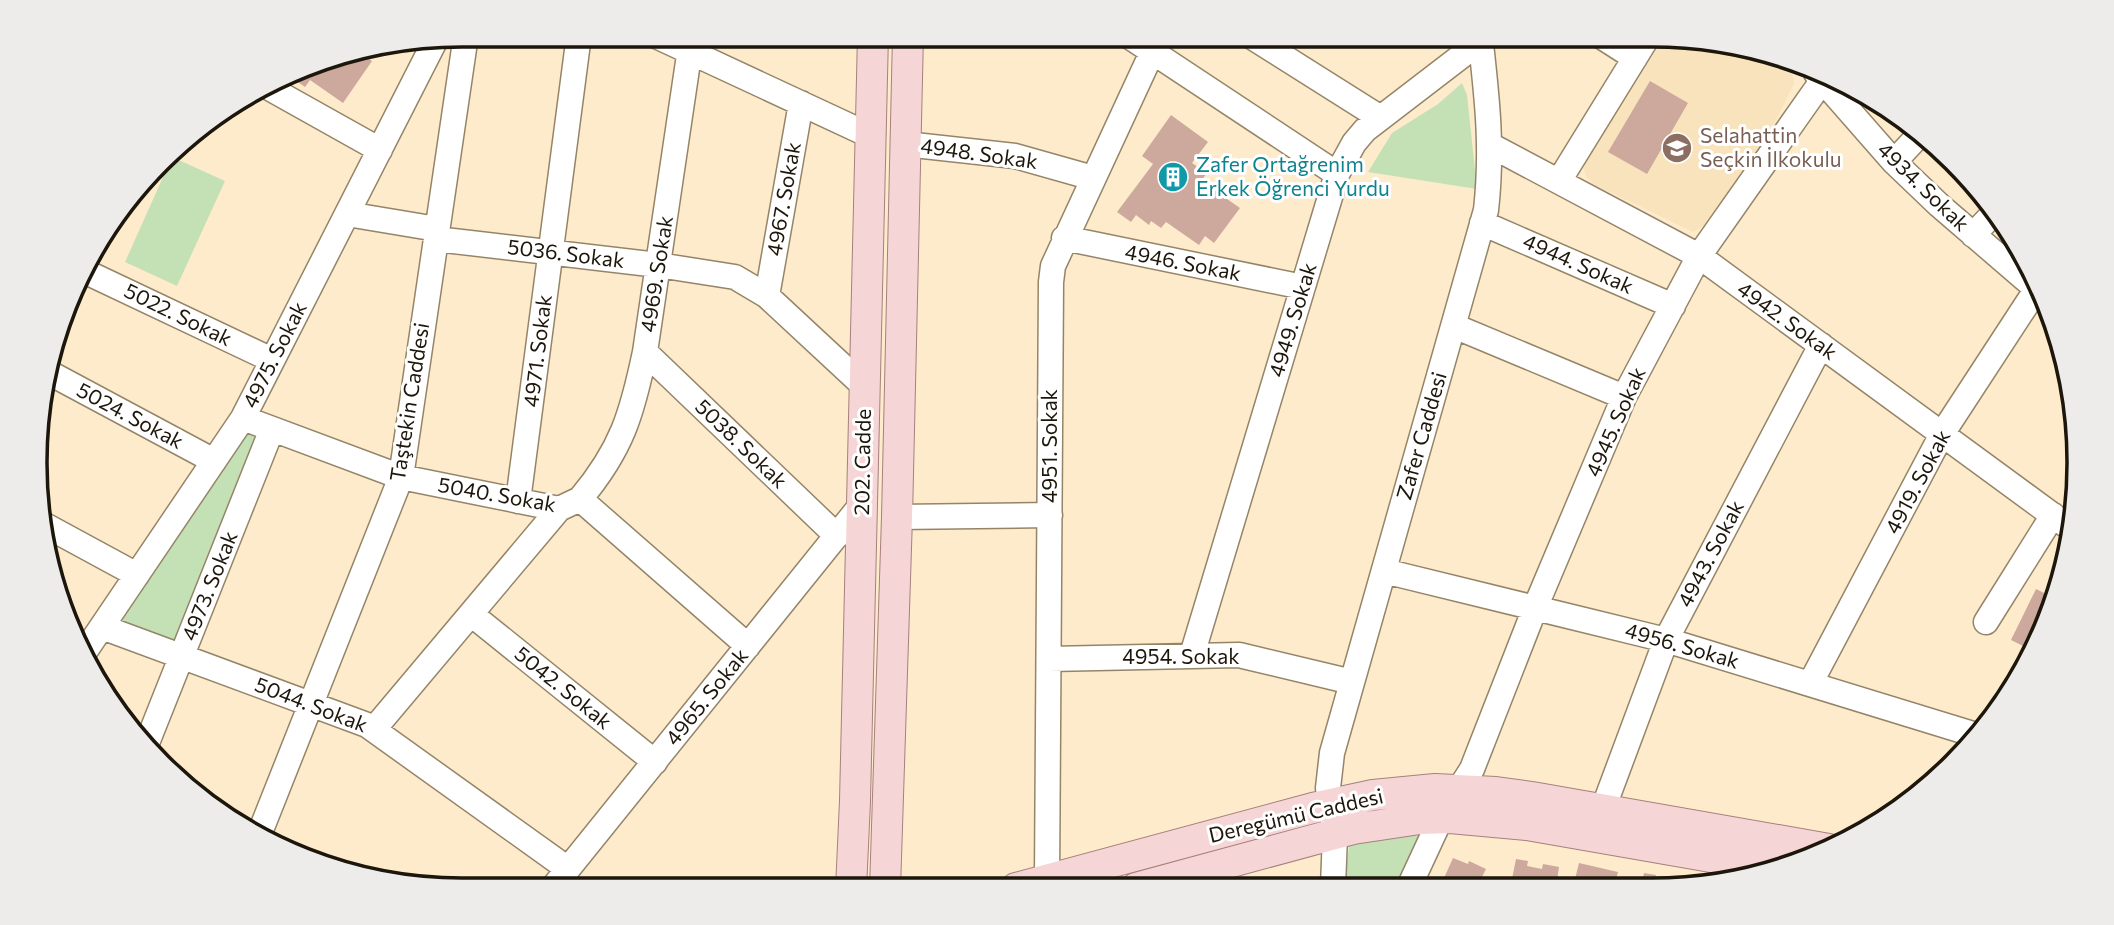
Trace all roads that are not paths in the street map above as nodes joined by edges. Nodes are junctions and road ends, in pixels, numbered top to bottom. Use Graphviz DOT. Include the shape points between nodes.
graph roads {
  1 [pos="464,47"];
  2 [pos="577,47"];
  3 [pos="690,47"];
  4 [pos="698,47"];
  5 [pos="873,47"];
  6 [pos="908,47"];
  7 [pos="1154,47"];
  8 [pos="1161,47"];
  9 [pos="1268,47"];
  10 [pos="1464,47"];
  11 [pos="1477,47"];
  12 [pos="1618,47"];
  13 [pos="1642,47"];
  14 [pos="431,48"];
  15 [pos="1635,58"];
  16 [pos="1816,82"];
  17 [pos="1828,87"];
  18 [pos="276,92"];
  19 [pos="801,103"];
  20 [pos="1379,117"];
  21 [pos="871,136"];
  22 [pos="1914,141"];
  23 [pos="905,144"];
  24 [pos="1490,145"];
  25 [pos="380,150"];
  26 [pos="1894,162"];
  27 [pos="1336,174"];
  28 [pos="1093,178"];
  29 [pos="1559,181"];
  30 [pos="347,214"];
  31 [pos="1988,219"];
  32 [pos="1482,223"];
  33 [pos="437,234"];
  34 [pos="1973,235"];
  35 [pos="1064,239"];
  36 [pos="551,252"];
  37 [pos="1699,256"];
  38 [pos="658,265"];
  39 [pos="92,275"];
  40 [pos="2022,276"];
  41 [pos="1303,287"];
  42 [pos="767,296"];
  43 [pos="2032,298"];
  44 [pos="1673,306"];
  45 [pos="1454,326"];
  46 [pos="1821,345"];
  47 [pos="645,352"];
  48 [pos="272,360"];
  49 [pos="56,376"];
  50 [pos="865,387"];
  51 [pos="1624,397"];
  52 [pos="243,418"];
  53 [pos="272,429"];
  54 [pos="1942,434"];
  55 [pos="214,461"];
  56 [pos="401,477"];
  57 [pos="518,501"];
  58 [pos="570,504"];
  59 [pos="862,504"];
  60 [pos="1050,515"];
  61 [pos="897,517"];
  62 [pos="2059,520"];
  63 [pos="53,529"];
  64 [pos="836,536"];
  65 [pos="1384,571"];
  66 [pos="137,575"];
  67 [pos="1535,608"];
  68 [pos="471,614"];
  69 [pos="1986,622"];
  70 [pos="102,627"];
  71 [pos="1666,640"];
  72 [pos="90,645"];
  73 [pos="748,646"];
  74 [pos="182,656"];
  75 [pos="1192,656"];
  76 [pos="1049,659"];
  77 [pos="1352,682"];
  78 [pos="1811,684"];
  79 [pos="311,704"];
  80 [pos="374,729"];
  81 [pos="1967,732"];
  82 [pos="150,736"];
  83 [pos="654,762"];
  84 [pos="1461,789"];
  85 [pos="1330,804"];
  86 [pos="1603,809"];
  87 [pos="1441,818"];
  88 [pos="263,826"];
  89 [pos="1335,834"];
  90 [pos="1811,846"];
  91 [pos="1756,865"];
  92 [pos="568,869"];
  93 [pos="561,878"];
  94 [pos="851,878"];
  95 [pos="885,878"];
  96 [pos="1047,878"];
  97 [pos="1054,878"];
  98 [pos="1173,878"];
  99 [pos="1333,878"];
  100 [pos="1413,878"];
  1 -- 33 [label="street, Taştekin Caddesi"];
  2 -- 36 [label="street, 4971. Sokak"];
  3 -- 38 [label="street, 4969. Sokak"];
  4 -- 19 [label="street"];
  5 -- 21 [label="main road, 202. Cadde"];
  6 -- 23 [label="main road, 202. Cadde"];
  7 -- 28 [label="street, 4951. Sokak"];
  8 -- 27 [label="street"];
  9 -- 20 [label="street"];
  10 -- 20 [label="street, 4949. Sokak"];
  11 -- 24 [label="street, Zafer Caddesi"];
  12 -- 15 [label="street"];
  13 -- 15 [label="street"];
  14 -- 25 [label="street, 4975. Sokak"];
  15 -- 29 [label="street"];
  16 -- 37 [label="street, 4945. Sokak"];
  17 -- 26 [label="street, 4934. Sokak"];
  18 -- 25 [label="street"];
  19 -- 21 [label="street"];
  19 -- 42 [label="street, 4967. Sokak"];
  20 -- 27 [label="street, 4949. Sokak" via="1354,143"];
  21 -- 50 [label="main road, 202. Cadde"];
  22 -- 26 [label="street"];
  23 -- 28 [label="street, 4948. Sokak" via="1015,156"];
  23 -- 61 [label="main road, 202. Cadde"];
  24 -- 29 [label="street, 4942. Sokak"];
  24 -- 32 [label="street, Zafer Caddesi"];
  25 -- 30 [label="street, 4975. Sokak"];
  26 -- 34 [label="street, 4934. Sokak"];
  27 -- 41 [label="street, 4949. Sokak"];
  28 -- 35 [label="street, 4951. Sokak"];
  29 -- 37 [label="street, 4942. Sokak"];
  30 -- 33 [label="street, 5036. Sokak"];
  30 -- 48 [label="street, 4975. Sokak"];
  31 -- 34 [label="street"];
  32 -- 44 [label="street, 4944. Sokak"];
  32 -- 45 [label="street, Zafer Caddesi"];
  33 -- 36 [label="street, 5036. Sokak"];
  33 -- 56 [label="street, Taştekin Caddesi"];
  34 -- 40 [label="street, 4934. Sokak"];
  35 -- 41 [label="street, 4946. Sokak"];
  35 -- 60 [label="street, 4951. Sokak" via="1051,282"];
  36 -- 38 [label="street, 5036. Sokak"];
  36 -- 57 [label="street, 4971. Sokak"];
  37 -- 44 [label="street, 4945. Sokak"];
  37 -- 46 [label="street, 4942. Sokak"];
  38 -- 42 [label="street, 5036. Sokak" via="735,277"];
  38 -- 47 [label="street, 4969. Sokak"];
  39 -- 48 [label="street, 5022. Sokak"];
  41 -- 75 [label="street, 4949. Sokak"];
  42 -- 50 [label="street, 5036. Sokak"];
  43 -- 54 [label="street, 4919. Sokak"];
  44 -- 51 [label="street, 4945. Sokak"];
  45 -- 51 [label="street"];
  45 -- 65 [label="street, Zafer Caddesi"];
  46 -- 54 [label="street, 4942. Sokak"];
  46 -- 71 [label="street, 4943. Sokak"];
  47 -- 58 [label="street, 4969. Sokak" via="636,397 617,448"];
  47 -- 64 [label="street, 5038. Sokak"];
  48 -- 52 [label="street, 4975. Sokak"];
  49 -- 55 [label="street, 5024. Sokak"];
  50 -- 59 [label="main road, 202. Cadde"];
  51 -- 67 [label="street, 4945. Sokak"];
  52 -- 53 [label="street, 5040. Sokak"];
  52 -- 55 [label="street, 4975. Sokak"];
  53 -- 56 [label="street, 5040. Sokak"];
  53 -- 74 [label="street, 4973. Sokak"];
  54 -- 62 [label="street, 4942. Sokak"];
  54 -- 78 [label="street, 4919. Sokak"];
  55 -- 66 [label="street, 4975. Sokak"];
  56 -- 57 [label="street, 5040. Sokak"];
  56 -- 79 [label="street, Taştekin Caddesi"];
  57 -- 58 [label="street, 5040. Sokak"];
  58 -- 68 [label="street"];
  58 -- 73 [label="street, 5040. Sokak"];
  59 -- 64 [label="street, 4965. Sokak"];
  59 -- 94 [label="main road, 202. Cadde"];
  60 -- 61 [label="street"];
  60 -- 76 [label="street, 4951. Sokak"];
  61 -- 95 [label="main road, 202. Cadde"];
  62 -- 69 [label="street"];
  63 -- 66 [label="street"];
  64 -- 73 [label="street, 4965. Sokak"];
  65 -- 67 [label="street, 4956. Sokak"];
  65 -- 77 [label="street, Zafer Caddesi"];
  66 -- 70 [label="street, 4975. Sokak"];
  67 -- 71 [label="street, 4956. Sokak"];
  67 -- 84 [label="street, 4945. Sokak"];
  68 -- 80 [label="street"];
  68 -- 83 [label="street, 5042. Sokak"];
  70 -- 72 [label="street, 4975. Sokak"];
  70 -- 74 [label="street, 5044. Sokak"];
  71 -- 78 [label="street, 4956. Sokak"];
  71 -- 86 [label="street, 4943. Sokak"];
  73 -- 83 [label="street, 4965. Sokak"];
  74 -- 79 [label="street, 5044. Sokak"];
  74 -- 82 [label="street, 4973. Sokak"];
  75 -- 76 [label="street, 4954. Sokak"];
  75 -- 77 [label="street, 4954. Sokak" via="1239,655"];
  76 -- 96 [label="street, 4951. Sokak"];
  77 -- 85 [label="street, Zafer Caddesi" via="1329,771"];
  78 -- 81 [label="street, 4956. Sokak"];
  79 -- 80 [label="street, 5044. Sokak"];
  79 -- 88 [label="street, Taştekin Caddesi"];
  80 -- 92 [label="street, 5044. Sokak"];
  83 -- 92 [label="street, 4965. Sokak"];
  84 -- 85 [label="main road, Deregümü Caddesi" via="1406,791"];
  84 -- 86 [label="main road, Deregümü Caddesi"];
  84 -- 87 [label="street, 4945. Sokak"];
  85 -- 89 [label="street, Zafer Caddesi"];
  85 -- 97 [label="main road, Deregümü Caddesi"];
  86 -- 90 [label="main road, Deregümü Caddesi"];
  87 -- 89 [label="main road, Deregümü Caddesi"];
  87 -- 91 [label="main road, Deregümü Caddesi" via="1527,825"];
  87 -- 100 [label="street, 4945. Sokak"];
  89 -- 98 [label="main road, Deregümü Caddesi"];
  89 -- 99 [label="street, Zafer Caddesi"];
  92 -- 93 [label="street, 4965. Sokak"];
}
